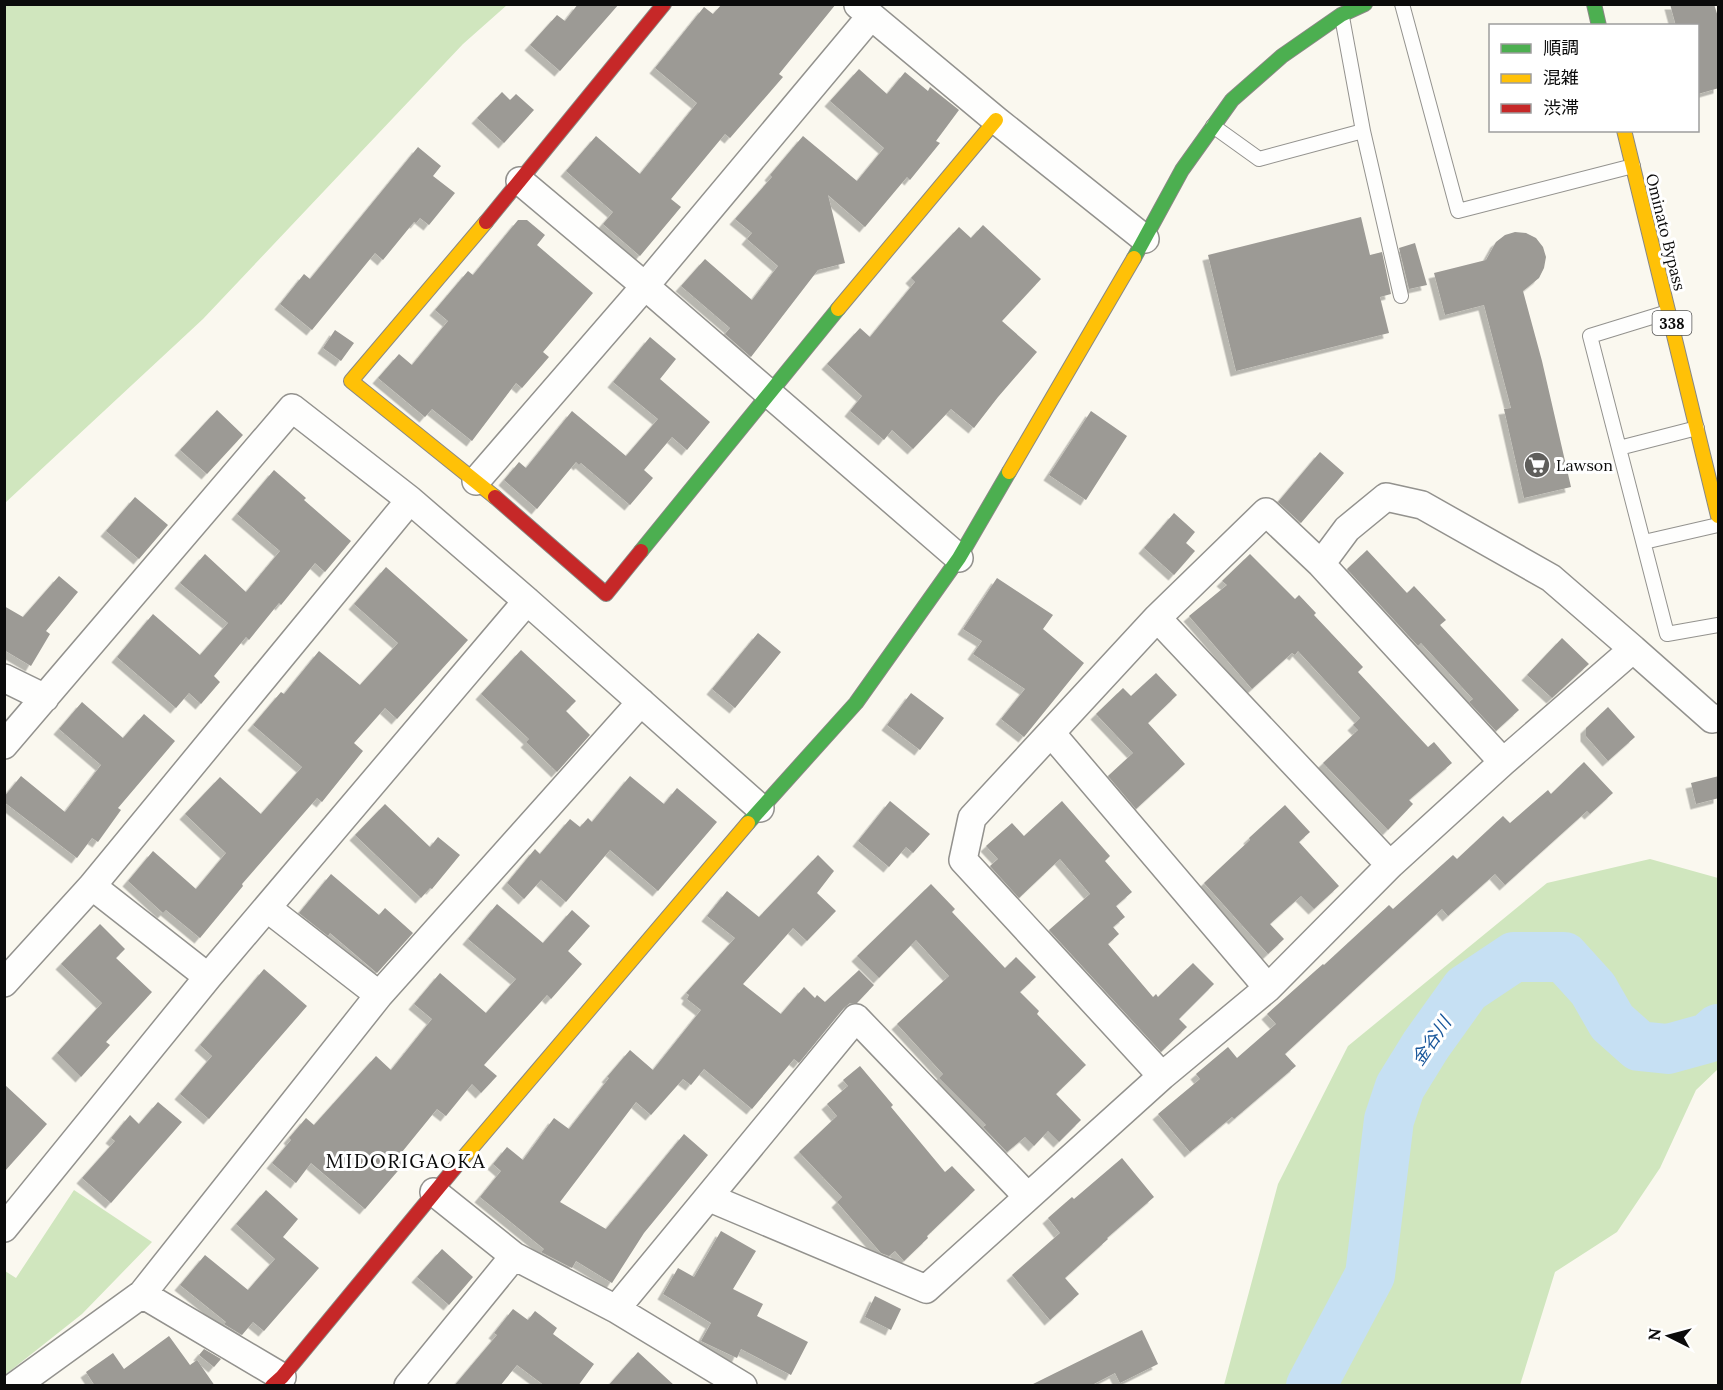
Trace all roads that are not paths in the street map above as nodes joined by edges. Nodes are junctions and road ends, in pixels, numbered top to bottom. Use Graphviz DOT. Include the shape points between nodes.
graph roads {
  1 [pos="664,4"];
  2 [pos="1365,4"];
  3 [pos="1401,4"];
  4 [pos="1594,4"];
  5 [pos="864,10"];
  6 [pos="1341,15"];
  7 [pos="1599,24"];
  8 [pos="996,120"];
  9 [pos="1213,126"];
  10 [pos="1363,131"];
  11 [pos="1624,132"];
  12 [pos="1633,166"];
  13 [pos="520,181"];
  14 [pos="1145,240"];
  15 [pos="645,286"];
  16 [pos="1401,296"];
  17 [pos="1669,312"];
  18 [pos="768,394"];
  19 [pos="1697,428"];
  20 [pos="1619,448"];
  21 [pos="476,481"];
  22 [pos="410,501"];
  23 [pos="1719,516"];
  24 [pos="1719,525"];
  25 [pos="1644,542"];
  26 [pos="960,558"];
  27 [pos="1321,564"];
  28 [pos="527,600"];
  29 [pos="1157,618"];
  30 [pos="1719,625"];
  31 [pos="1633,649"];
  32 [pos="4,678"];
  33 [pos="45,698"];
  34 [pos="641,702"];
  35 [pos="1719,718"];
  36 [pos="1051,733"];
  37 [pos="4,745"];
  38 [pos="1503,762"];
  39 [pos="760,808"];
  40 [pos="1390,865"];
  41 [pos="92,886"];
  42 [pos="267,908"];
  43 [pos="208,977"];
  44 [pos="4,983"];
  45 [pos="1268,988"];
  46 [pos="379,995"];
  47 [pos="1162,1076"];
  48 [pos="434,1192"];
  49 [pos="1028,1197"];
  50 [pos="710,1198"];
  51 [pos="4,1228"];
  52 [pos="514,1256"];
  53 [pos="142,1294"];
  54 [pos="616,1309"];
  55 [pos="277,1381"];
  56 [pos="15,1386"];
  57 [pos="408,1386"];
  58 [pos="743,1386"];
  1 -- 13 [label="main road"];
  2 -- 6 [label="main road"];
  3 -- 12 [label="lane" via="1458,211"];
  4 -- 7 [label="main road"];
  5 -- 8 [label="street"];
  5 -- 15 [label="street"];
  6 -- 9 [label="main road" via="1282,56 1232,100"];
  6 -- 10 [label="lane"];
  8 -- 14 [label="street"];
  8 -- 18 [label="main road"];
  9 -- 10 [label="lane" via="1259,159"];
  9 -- 14 [label="main road" via="1182,170"];
  10 -- 16 [label="lane"];
  11 -- 12 [label="main road, Ominato Bypass / 338"];
  12 -- 17 [label="main road, Ominato Bypass / 338"];
  13 -- 15 [label="street"];
  13 -- 21 [label="main road" via="351,381"];
  14 -- 26 [label="main road"];
  15 -- 18 [label="street"];
  15 -- 21 [label="street"];
  17 -- 19 [label="main road, Ominato Bypass / 338"];
  17 -- 20 [label="lane" via="1590,336"];
  18 -- 21 [label="main road" via="606,594"];
  18 -- 26 [label="street"];
  19 -- 20 [label="lane"];
  19 -- 23 [label="main road, Ominato Bypass / 338"];
  20 -- 25 [label="lane"];
  22 -- 28 [label="street"];
  22 -- 33 [label="street" via="292,408"];
  22 -- 41 [label="street"];
  24 -- 25 [label="lane"];
  25 -- 30 [label="lane" via="1667,634"];
  26 -- 39 [label="main road" via="856,703"];
  27 -- 29 [label="street" via="1266,512"];
  27 -- 31 [label="street" via="1347,529 1386,497 1422,505 1551,578"];
  27 -- 38 [label="street"];
  28 -- 34 [label="street"];
  28 -- 42 [label="street"];
  29 -- 36 [label="street"];
  29 -- 40 [label="street"];
  31 -- 35 [label="street" via="1712,719"];
  31 -- 38 [label="street"];
  32 -- 33 [label="street"];
  33 -- 37 [label="street"];
  34 -- 39 [label="street"];
  34 -- 46 [label="street"];
  36 -- 45 [label="street"];
  36 -- 47 [label="street" via="972,818 963,860"];
  38 -- 40 [label="street"];
  39 -- 48 [label="main road"];
  40 -- 45 [label="street"];
  41 -- 43 [label="street"];
  41 -- 44 [label="street"];
  42 -- 43 [label="street"];
  42 -- 46 [label="street"];
  43 -- 51 [label="street"];
  45 -- 47 [label="street"];
  46 -- 53 [label="street"];
  47 -- 49 [label="street"];
  48 -- 52 [label="street"];
  48 -- 55 [label="main road"];
  49 -- 50 [label="street" via="926,1289"];
  49 -- 50 [label="street" via="856,1018"];
  50 -- 54 [label="street"];
  52 -- 54 [label="street"];
  52 -- 57 [label="street"];
  53 -- 55 [label="street"];
  53 -- 56 [label="street"];
  54 -- 58 [label="street"];
}
